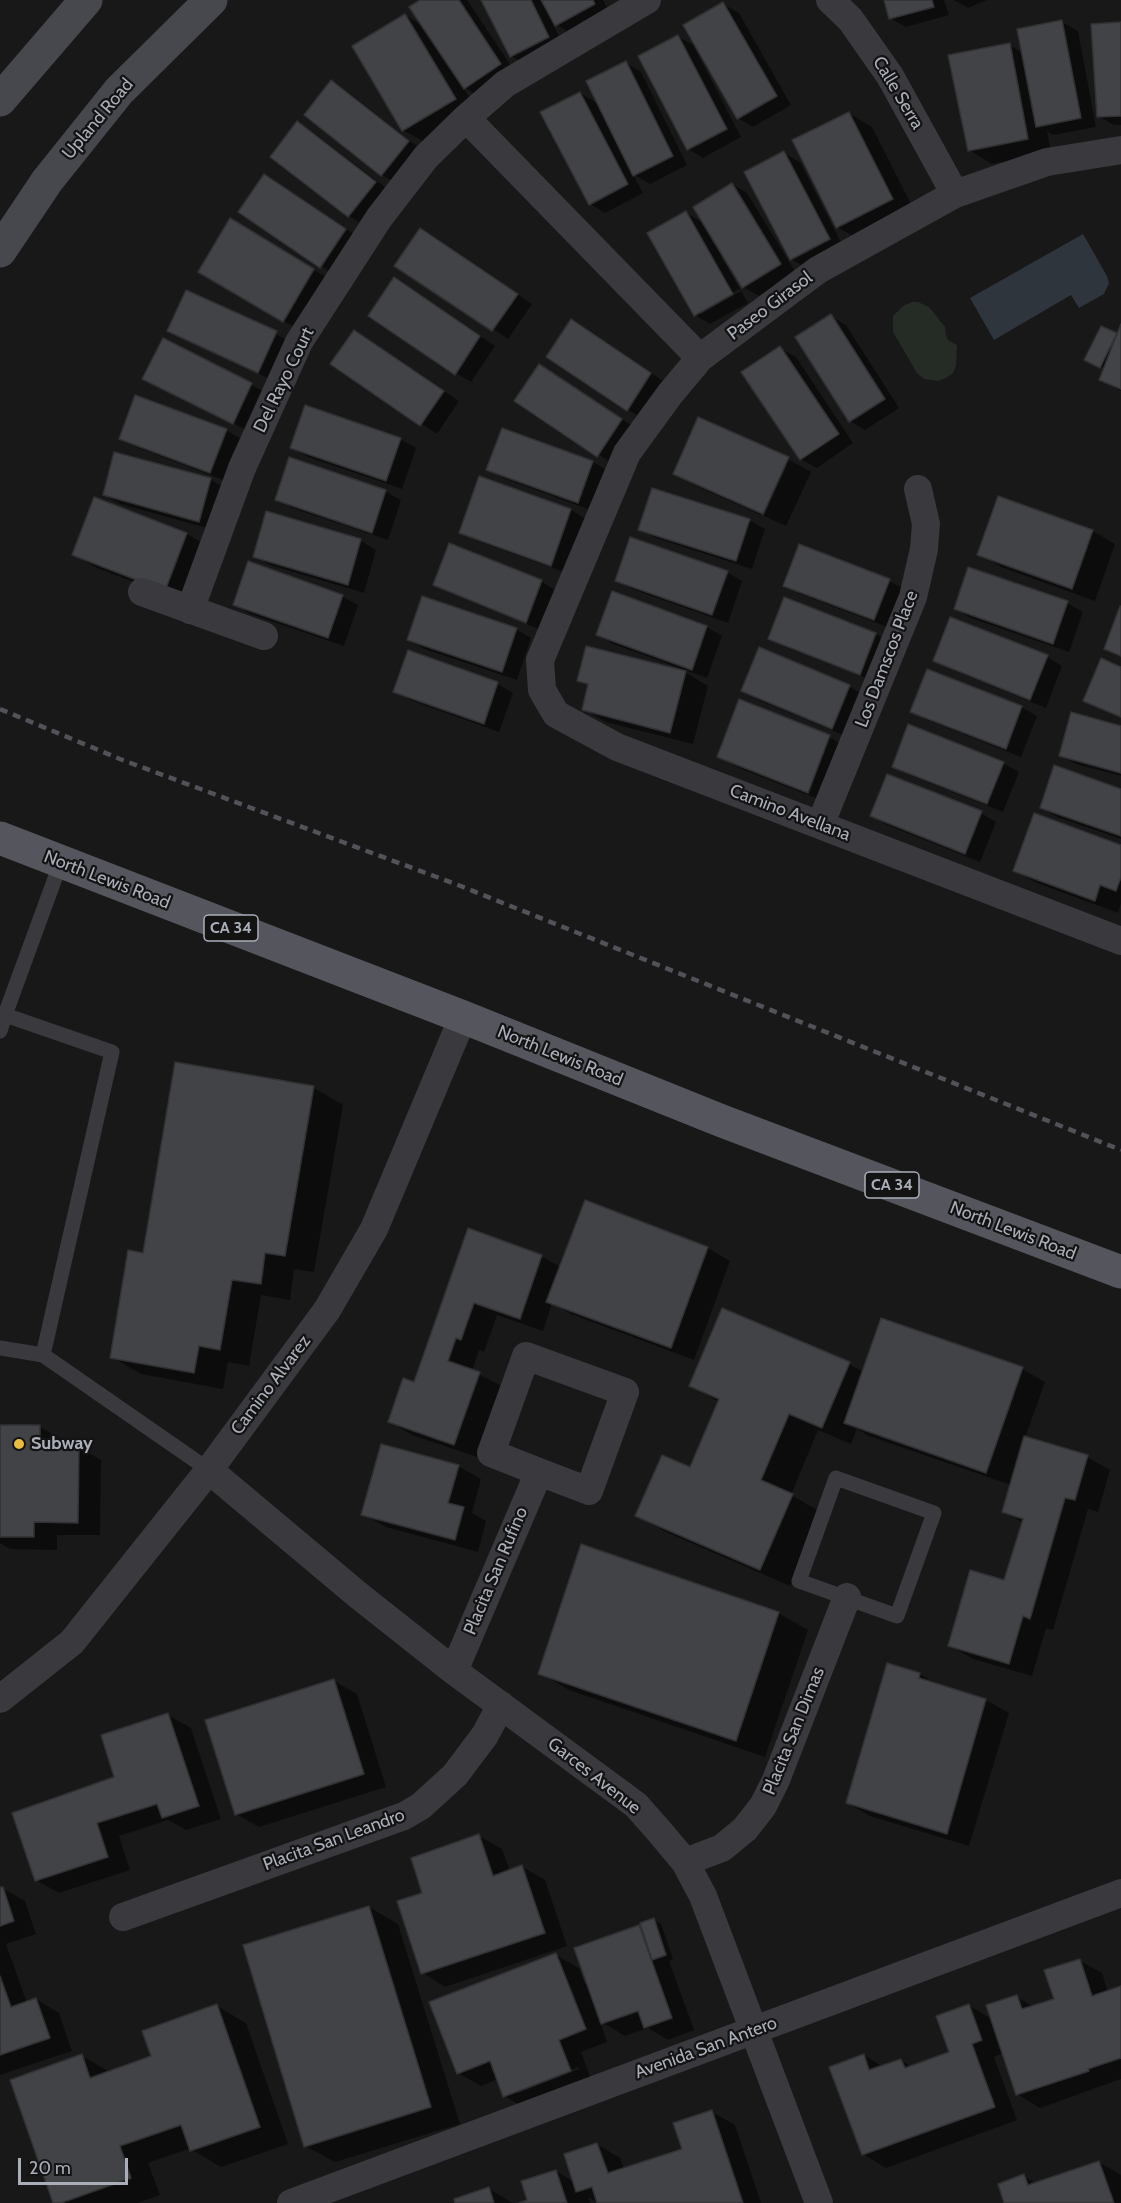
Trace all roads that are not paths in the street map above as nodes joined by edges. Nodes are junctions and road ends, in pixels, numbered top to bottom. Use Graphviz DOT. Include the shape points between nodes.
graph roads {
  1 [pos="86,0"];
  2 [pos="212,0"];
  3 [pos="647,0"];
  4 [pos="830,0"];
  5 [pos="0,100"];
  6 [pos="466,118"];
  7 [pos="1121,150"];
  8 [pos="955,194"];
  9 [pos="0,250"];
  10 [pos="700,357"];
  11 [pos="918,489"];
  12 [pos="142,592"];
  13 [pos="190,610"];
  14 [pos="558,621"];
  15 [pos="264,636"];
  16 [pos="820,825"];
  17 [pos="0,838"];
  18 [pos="61,862"];
  19 [pos="1121,941"];
  20 [pos="463,1017"];
  21 [pos="2,1023"];
  22 [pos="1121,1272"];
  23 [pos="0,1348"];
  24 [pos="43,1355"];
  25 [pos="208,1470"];
  26 [pos="539,1472"];
  27 [pos="847,1597"];
  28 [pos="454,1671"];
  29 [pos="0,1700"];
  30 [pos="501,1705"];
  31 [pos="685,1862"];
  32 [pos="1121,1893"];
  33 [pos="123,1917"];
  34 [pos="752,2031"];
  35 [pos="291,2203"];
  36 [pos="819,2203"];
  1 -- 5 [label="main road"];
  2 -- 9 [label="main road, Upland Road" via="119,92 47,181"];
  3 -- 6 [label="street, Del Rayo Court" via="505,84"];
  4 -- 8 [label="street, Calle Serra" via="850,20 890,76"];
  6 -- 10 [label="street"];
  6 -- 13 [label="street, Del Rayo Court" via="426,157 380,218 299,342 242,468"];
  7 -- 8 [label="street, Paseo Girasol" via="1047,162"];
  8 -- 10 [label="street, Paseo Girasol" via="818,270"];
  10 -- 14 [label="street, Paseo Girasol" via="627,453"];
  11 -- 16 [label="street, Los Damscos Place" via="926,524 913,597"];
  12 -- 13 [label="street"];
  13 -- 15 [label="street"];
  14 -- 16 [label="street, Camino Avellana" via="540,660 542,690 556,714 617,747"];
  16 -- 19 [label="street, Camino Avellana"];
  17 -- 18 [label="main road, North Lewis Road / CA 34"];
  18 -- 20 [label="main road, North Lewis Road / CA 34"];
  18 -- 21 [label="lane"];
  20 -- 22 [label="main road, North Lewis Road / CA 34" via="722,1121"];
  20 -- 25 [label="street, Camino Alvarez" via="374,1229 327,1310"];
  21 -- 24 [label="lane" via="112,1052"];
  23 -- 24 [label="lane"];
  24 -- 25 [label="lane"];
  25 -- 28 [label="street, Garces Avenue"];
  25 -- 29 [label="street, Camino Alvarez" via="72,1642"];
  26 -- 26 [label="street" via="491,1453 526,1356 625,1392 589,1491"];
  26 -- 28 [label="street, Placita San Rufino"];
  27 -- 27 [label="lane" via="799,1581 836,1478 934,1513 897,1616"];
  27 -- 31 [label="street, Placita San Dimas" via="763,1806 745,1829 722,1848"];
  28 -- 30 [label="street, Garces Avenue"];
  30 -- 31 [label="street, Garces Avenue" via="636,1805"];
  30 -- 33 [label="street, Placita San Leandro" via="485,1735 455,1775 404,1816"];
  31 -- 34 [label="street, Garces Avenue" via="703,1896"];
  32 -- 34 [label="street, Avenida San Antero"];
  34 -- 35 [label="street, Avenida San Antero"];
  34 -- 36 [label="street, Garces Avenue"];
}
